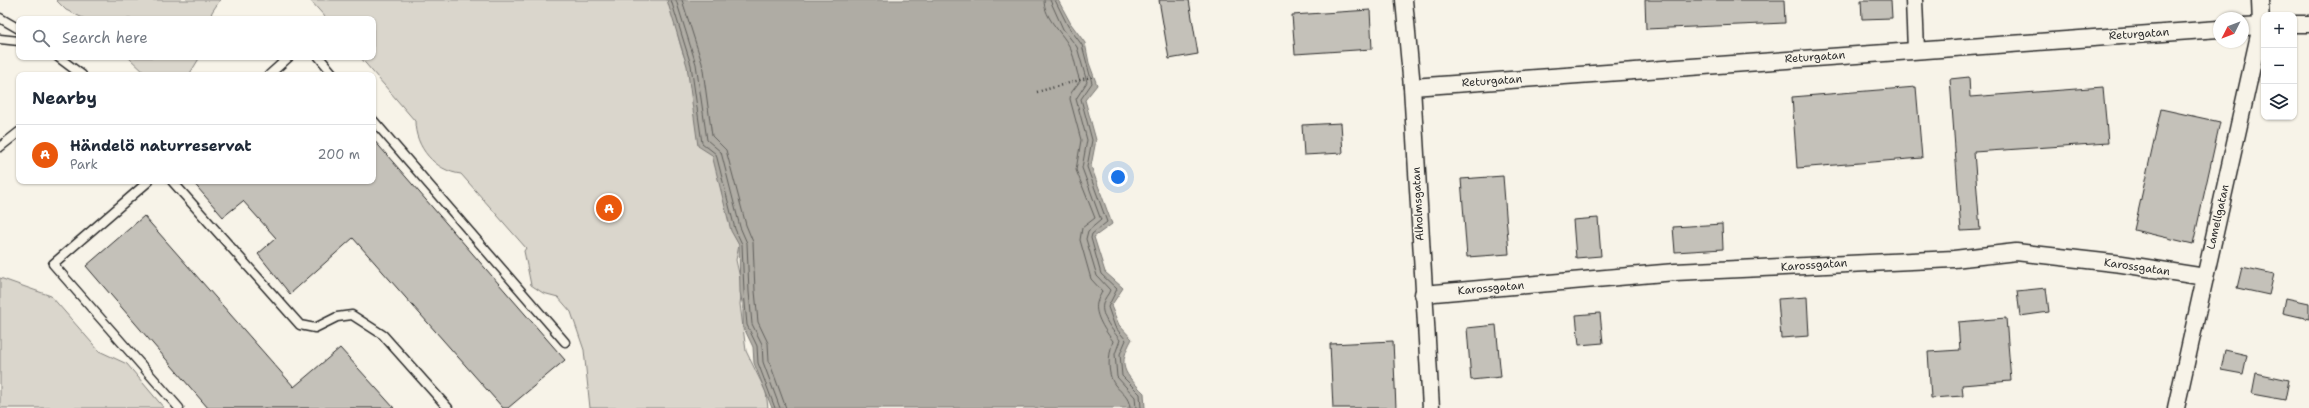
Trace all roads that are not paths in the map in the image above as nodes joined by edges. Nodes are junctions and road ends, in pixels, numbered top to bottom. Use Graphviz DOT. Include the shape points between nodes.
graph roads {
  1 [pos="1404,0"];
  2 [pos="1914,0"];
  3 [pos="2260,0"];
  4 [pos="2261,12"];
  5 [pos="0,18"];
  6 [pos="2297,24"];
  7 [pos="2309,24"];
  8 [pos="2261,26"];
  9 [pos="16,27"];
  10 [pos="2249,27"];
  11 [pos="2213,29"];
  12 [pos="2261,35"];
  13 [pos="0,39"];
  14 [pos="16,41"];
  15 [pos="1916,50"];
  16 [pos="62,60"];
  17 [pos="286,60"];
  18 [pos="322,60"];
  19 [pos="78,72"];
  20 [pos="272,72"];
  21 [pos="332,72"];
  22 [pos="1412,87"];
  23 [pos="376,123"];
  24 [pos="16,134"];
  25 [pos="0,147"];
  26 [pos="146,184"];
  27 [pos="175,184"];
  28 [pos="2205,277"];
  29 [pos="1423,294"];
  30 [pos="565,342"];
  31 [pos="179,408"];
  32 [pos="448,408"];
  33 [pos="1431,408"];
  34 [pos="2176,408"];
  1 -- 22 [label="street, Alholmsgatan"];
  2 -- 15 [label="street"];
  3 -- 4 [label="street, Lamellgatan"];
  5 -- 9 [label="lane"];
  6 -- 7 [label="street"];
  8 -- 10 [label="street"];
  11 -- 15 [label="street, Returgatan"];
  12 -- 28 [label="street, Lamellgatan"];
  13 -- 14 [label="lane"];
  15 -- 22 [label="street, Returgatan"];
  16 -- 19 [label="lane"];
  17 -- 20 [label="lane"];
  18 -- 21 [label="lane"];
  22 -- 29 [label="street, Alholmsgatan"];
  23 -- 30 [label="lane"];
  24 -- 25 [label="lane"];
  26 -- 31 [label="lane" via="53,264"];
  27 -- 32 [label="lane" via="300,324 315,328 337,317 352,315 383,335"];
  28 -- 29 [label="street, Karossgatan" via="2122,264 2016,252 1954,259 1675,272"];
  28 -- 34 [label="street, Lamellgatan"];
  29 -- 33 [label="street, Alholmsgatan"];
}
